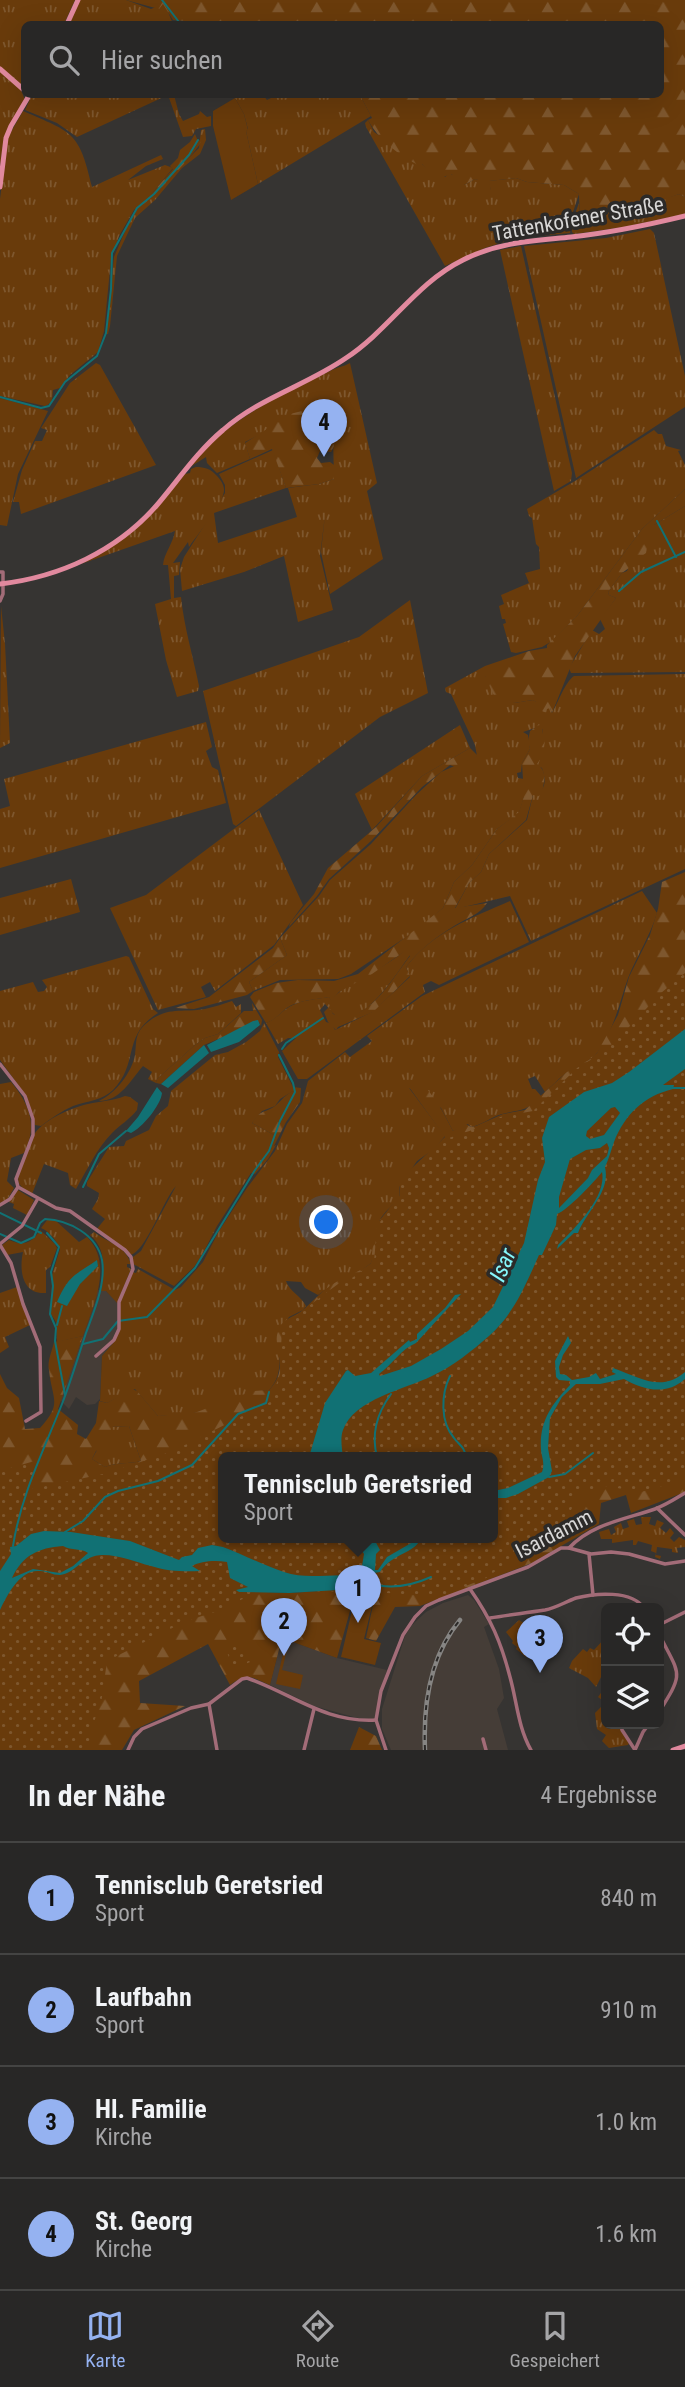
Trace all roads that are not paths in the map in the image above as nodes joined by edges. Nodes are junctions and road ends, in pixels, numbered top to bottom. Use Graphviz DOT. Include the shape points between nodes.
graph roads {
  1 [pos="78,0"];
  2 [pos="68,21"];
  3 [pos="0,69"];
  4 [pos="21,86"];
  5 [pos="28,98"];
  6 [pos="0,187"];
  7 [pos="685,216"];
  8 [pos="0,572"];
  9 [pos="1,584"];
  10 [pos="0,601"];
  11 [pos="0,1064"];
  12 [pos="18,1187"];
  13 [pos="37,1200"];
  14 [pos="0,1205"];
  15 [pos="0,1245"];
  16 [pos="96,1356"];
  17 [pos="26,1421"];
  18 [pos="685,1493"];
  19 [pos="657,1508"];
  20 [pos="685,1535"];
  21 [pos="569,1548"];
  22 [pos="589,1554"];
  23 [pos="685,1561"];
  24 [pos="470,1589"];
  25 [pos="593,1595"];
  26 [pos="639,1603"];
  27 [pos="685,1612"];
  28 [pos="490,1618"];
  29 [pos="664,1622"];
  30 [pos="664,1644"];
  31 [pos="209,1704"];
  32 [pos="664,1704"];
  33 [pos="314,1709"];
  34 [pos="376,1720"];
  35 [pos="623,1729"];
  36 [pos="645,1729"];
  37 [pos="483,1739"];
  38 [pos="685,1745"];
  39 [pos="128,1750"];
  40 [pos="217,1750"];
  41 [pos="304,1750"];
  42 [pos="386,1750"];
  43 [pos="486,1750"];
  44 [pos="531,1750"];
  45 [pos="635,1750"];
  46 [pos="673,1750"];
  1 -- 2 [label="main road"];
  3 -- 4 [label="main road"];
  5 -- 6 [label="main road" via="6,138"];
  7 -- 9 [label="main road, Tattenkofener Straße" via="504,244 463,260 429,282 347,358 226,427 155,507 121,537 73,565"];
  8 -- 9 [label="street"];
  9 -- 10 [label="street"];
  11 -- 12 [label="street" via="25,1096 33,1119 33,1135 16,1179"];
  12 -- 13 [label="street"];
  12 -- 14 [label="street"];
  13 -- 15 [label="street" via="23,1224"];
  13 -- 16 [label="street" via="70,1211 131,1257 114,1340"];
  15 -- 17 [label="street" via="11,1263 40,1347 41,1412"];
  18 -- 19 [label="street, Isardamm"];
  19 -- 20 [label="street"];
  19 -- 21 [label="street, Isardamm" via="600,1527"];
  21 -- 22 [label="street"];
  21 -- 24 [label="street, Isardamm"];
  22 -- 23 [label="street" via="629,1554 665,1564"];
  22 -- 25 [label="street"];
  24 -- 28 [label="street"];
  24 -- 34 [label="street, Isardamm" via="426,1606 408,1626 381,1690"];
  25 -- 26 [label="street" via="618,1595"];
  25 -- 28 [label="street" via="548,1609"];
  27 -- 29 [label="street"];
  28 -- 44 [label="street"];
  30 -- 32 [label="street" via="678,1682"];
  31 -- 33 [label="street" via="247,1678"];
  31 -- 39 [label="street" via="142,1729"];
  31 -- 40 [label="street"];
  33 -- 34 [label="street" via="349,1720"];
  33 -- 41 [label="street"];
  34 -- 42 [label="street"];
  35 -- 45 [label="street"];
  36 -- 45 [label="street"];
  37 -- 43 [label="street"];
  38 -- 46 [label="main road"];
}
